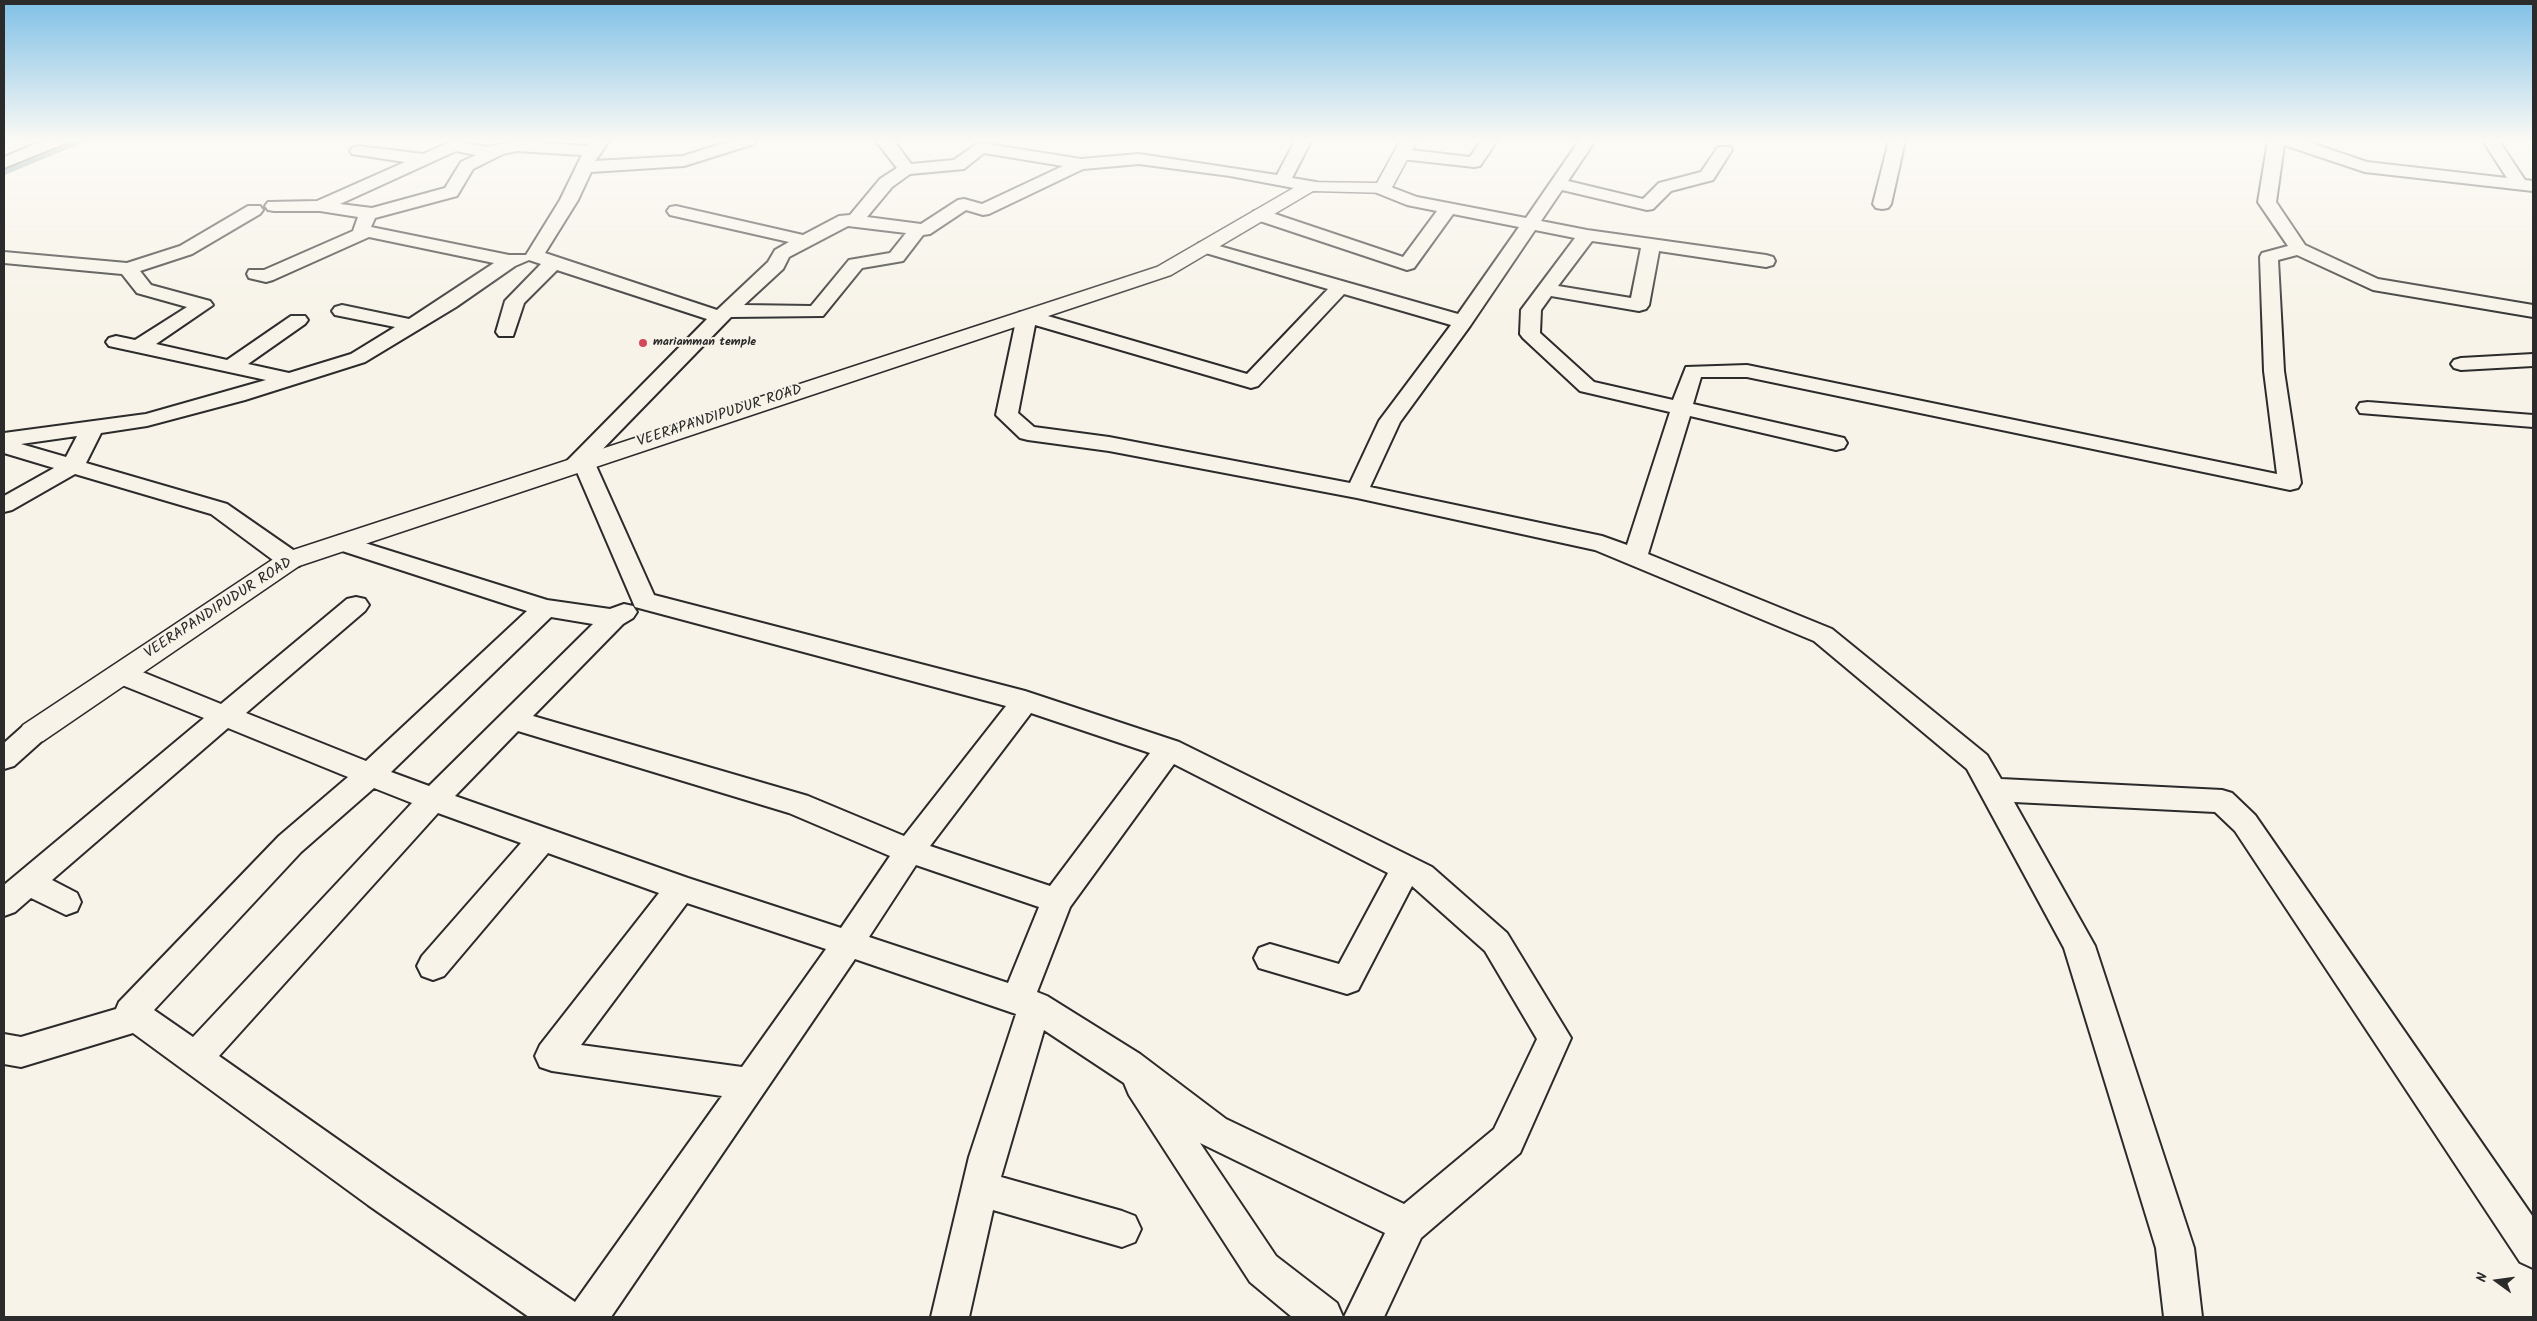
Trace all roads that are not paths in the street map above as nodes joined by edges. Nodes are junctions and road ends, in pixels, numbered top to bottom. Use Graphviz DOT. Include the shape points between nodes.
graph roads {
  1 [pos="327,203"];
  2 [pos="422,203"];
  3 [pos="566,203"];
  4 [pos="870,203"];
  5 [pos="999,203"];
  6 [pos="1281,203"];
  7 [pos="1421,203"];
  8 [pos="1545,203"];
  9 [pos="1637,203"];
  10 [pos="1649,203"];
  11 [pos="2267,203"];
  12 [pos="274,206"];
  13 [pos="320,206"];
  14 [pos="1448,208"];
  15 [pos="254,210"];
  16 [pos="676,211"];
  17 [pos="1260,215"];
  18 [pos="855,221"];
  19 [pos="367,223"];
  20 [pos="1531,224"];
  21 [pos="919,229"];
  22 [pos="1587,235"];
  23 [pos="806,241"];
  24 [pos="1651,245"];
  25 [pos="1205,247"];
  26 [pos="2299,249"];
  27 [pos="534,256"];
  28 [pos="4,257"];
  29 [pos="1766,261"];
  30 [pos="509,262"];
  31 [pos="554,262"];
  32 [pos="128,269"];
  33 [pos="256,274"];
  34 [pos="1340,287"];
  35 [pos="1546,290"];
  36 [pos="2526,310"];
  37 [pos="342,311"];
  38 [pos="723,314"];
  39 [pos="1027,316"];
  40 [pos="298,320"];
  41 [pos="1463,322"];
  42 [pos="412,325"];
  43 [pos="2533,329"];
  44 [pos="506,332"];
  45 [pos="116,342"];
  46 [pos="138,347"];
  47 [pos="2533,360"];
  48 [pos="2461,364"];
  49 [pos="230,367"];
  50 [pos="290,380"];
  51 [pos="1681,408"];
  52 [pos="2368,408"];
  53 [pos="2533,421"];
  54 [pos="93,427"];
  55 [pos="4,440"];
  56 [pos="1836,443"];
  57 [pos="4,446"];
  58 [pos="579,464"];
  59 [pos="73,466"];
  60 [pos="1357,491"];
  61 [pos="4,505"];
  62 [pos="341,542"];
  63 [pos="1635,558"];
  64 [pos="290,560"];
  65 [pos="644,601"];
  66 [pos="356,605"];
  67 [pos="545,608"];
  68 [pos="614,618"];
  69 [pos="121,674"];
  70 [pos="1025,701"];
  71 [pos="225,716"];
  72 [pos="513,720"];
  73 [pos="33,733"];
  74 [pos="1169,749"];
  75 [pos="4,759"];
  76 [pos="370,775"];
  77 [pos="1992,790"];
  78 [pos="433,800"];
  79 [pos="542,839"];
  80 [pos="909,851"];
  81 [pos="1406,869"];
  82 [pos="29,882"];
  83 [pos="681,888"];
  84 [pos="1056,901"];
  85 [pos="66,902"];
  86 [pos="4,903"];
  87 [pos="848,944"];
  88 [pos="1270,958"];
  89 [pos="433,966"];
  90 [pos="1026,1003"];
  91 [pos="137,1017"];
  92 [pos="4,1049"];
  93 [pos="195,1058"];
  94 [pos="1128,1065"];
  95 [pos="750,1084"];
  96 [pos="980,1189"];
  97 [pos="1408,1225"];
  98 [pos="1122,1229"];
  99 [pos="2533,1249"];
  100 [pos="562,1317"];
  101 [pos="588,1317"];
  102 [pos="950,1317"];
  103 [pos="1323,1317"];
  104 [pos="1364,1317"];
  105 [pos="2183,1317"];
  1 -- 13 [label="street"];
  2 -- 19 [label="street"];
  3 -- 27 [label="street"];
  4 -- 18 [label="street"];
  5 -- 21 [label="street" via="984,210 964,204 924,230"];
  6 -- 17 [label="street, VEERAPANDIPUDUR ROAD"];
  7 -- 14 [label="street"];
  8 -- 20 [label="street"];
  9 -- 10 [label="street"];
  11 -- 26 [label="street"];
  12 -- 13 [label="street"];
  13 -- 19 [label="street" via="368,213"];
  14 -- 17 [label="street" via="1407,264"];
  14 -- 20 [label="street"];
  15 -- 32 [label="street" via="186,250"];
  16 -- 23 [label="street"];
  17 -- 25 [label="street, VEERAPANDIPUDUR ROAD"];
  18 -- 21 [label="street"];
  18 -- 23 [label="street" via="845,220"];
  19 -- 30 [label="street"];
  19 -- 33 [label="street" via="266,276"];
  20 -- 22 [label="street"];
  20 -- 41 [label="street"];
  21 -- 38 [label="street" via="896,257 856,264 816,312"];
  22 -- 24 [label="street"];
  22 -- 35 [label="street"];
  23 -- 38 [label="street" via="781,254 776,265"];
  24 -- 29 [label="street"];
  24 -- 35 [label="street" via="1639,305"];
  25 -- 34 [label="street"];
  25 -- 39 [label="street, VEERAPANDIPUDUR ROAD" via="1164,271"];
  26 -- 36 [label="street" via="2373,284"];
  26 -- 51 [label="street" via="2269,256 2274,371 2290,483 1747,371 1693,370"];
  27 -- 30 [label="street"];
  27 -- 31 [label="street"];
  28 -- 32 [label="street"];
  30 -- 42 [label="street"];
  31 -- 38 [label="street"];
  31 -- 44 [label="street" via="515,301"];
  32 -- 46 [label="street" via="144,289 203,304"];
  34 -- 39 [label="street" via="1251,382"];
  34 -- 41 [label="street"];
  35 -- 51 [label="street" via="1531,310 1530,334 1586,388"];
  36 -- 43 [label="street"];
  37 -- 42 [label="street"];
  38 -- 58 [label="street"];
  39 -- 58 [label="street, VEERAPANDIPUDUR ROAD"];
  39 -- 60 [label="street" via="1007,415 1028,433 1109,444"];
  40 -- 49 [label="street"];
  41 -- 60 [label="street" via="1390,421"];
  42 -- 50 [label="street" via="358,358"];
  45 -- 46 [label="street"];
  46 -- 49 [label="street"];
  47 -- 48 [label="street"];
  49 -- 50 [label="street"];
  50 -- 54 [label="street" via="147,420"];
  51 -- 56 [label="street"];
  51 -- 63 [label="street"];
  52 -- 53 [label="street"];
  54 -- 55 [label="street"];
  54 -- 59 [label="street"];
  57 -- 59 [label="street"];
  58 -- 62 [label="street, VEERAPANDIPUDUR ROAD"];
  58 -- 65 [label="street"];
  59 -- 61 [label="street"];
  59 -- 64 [label="street" via="219,509"];
  60 -- 63 [label="street" via="1602,544"];
  62 -- 64 [label="street, VEERAPANDIPUDUR ROAD"];
  62 -- 67 [label="street"];
  63 -- 77 [label="street" via="1823,635 1977,762"];
  64 -- 69 [label="street, VEERAPANDIPUDUR ROAD"];
  65 -- 68 [label="street"];
  65 -- 70 [label="street"];
  66 -- 71 [label="street"];
  67 -- 68 [label="street"];
  67 -- 76 [label="street"];
  68 -- 72 [label="street"];
  69 -- 71 [label="street"];
  69 -- 73 [label="street, VEERAPANDIPUDUR ROAD"];
  70 -- 74 [label="street"];
  70 -- 80 [label="street"];
  71 -- 76 [label="street"];
  71 -- 82 [label="street"];
  72 -- 78 [label="street"];
  72 -- 80 [label="street" via="798,804"];
  73 -- 75 [label="street"];
  74 -- 81 [label="street"];
  74 -- 84 [label="street"];
  76 -- 78 [label="street"];
  76 -- 91 [label="street" via="290,844 131,1012"];
  77 -- 99 [label="street" via="2222,801 2245,823"];
  77 -- 105 [label="street" via="2079,946 2175,1248"];
  78 -- 79 [label="street"];
  78 -- 93 [label="street"];
  79 -- 83 [label="street"];
  79 -- 89 [label="street"];
  80 -- 84 [label="street"];
  80 -- 87 [label="street"];
  81 -- 88 [label="street" via="1347,980"];
  81 -- 97 [label="street" via="1421,876 1496,942 1554,1038 1507,1140"];
  82 -- 85 [label="street"];
  82 -- 86 [label="street"];
  83 -- 87 [label="street"];
  83 -- 95 [label="street" via="552,1056"];
  84 -- 90 [label="street"];
  87 -- 90 [label="street"];
  87 -- 95 [label="street"];
  90 -- 94 [label="street"];
  90 -- 96 [label="street"];
  91 -- 92 [label="street" via="22,1052"];
  91 -- 93 [label="street"];
  93 -- 100 [label="street"];
  94 -- 97 [label="street" via="1213,1132"];
  94 -- 103 [label="street" via="1263,1269"];
  95 -- 101 [label="street"];
  96 -- 98 [label="street"];
  96 -- 102 [label="street"];
  97 -- 104 [label="street"];
}
